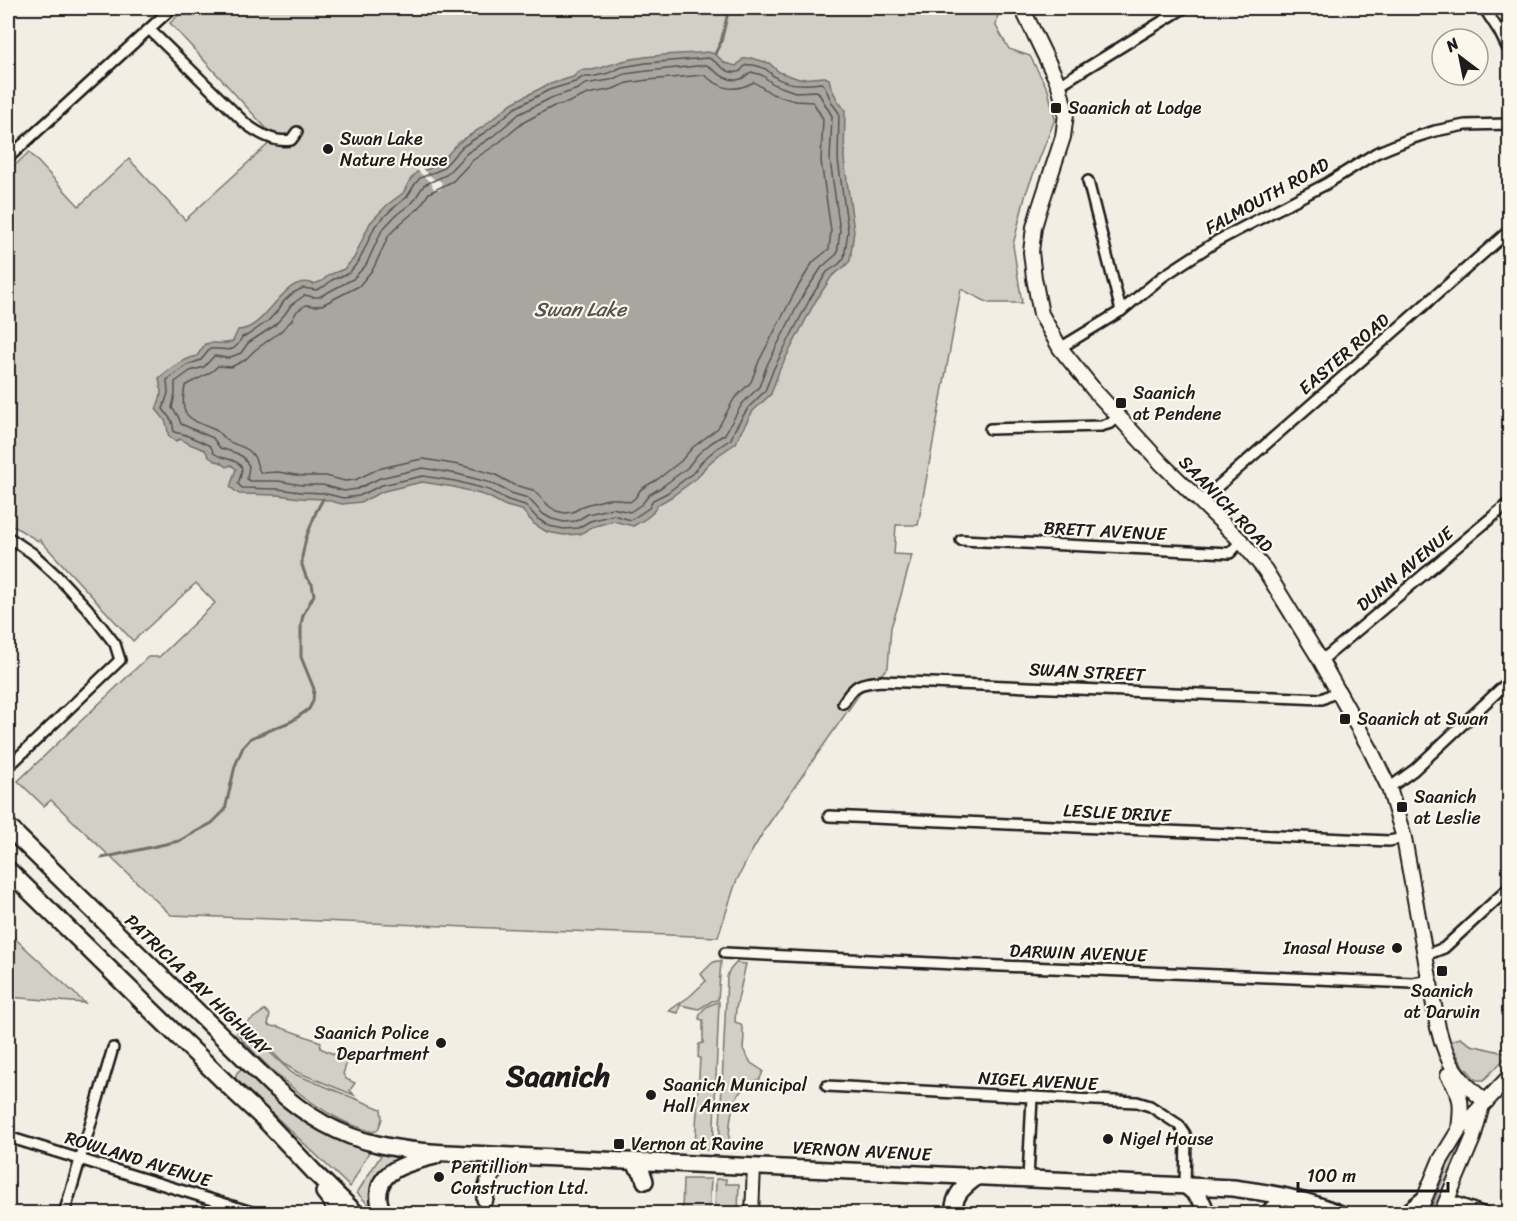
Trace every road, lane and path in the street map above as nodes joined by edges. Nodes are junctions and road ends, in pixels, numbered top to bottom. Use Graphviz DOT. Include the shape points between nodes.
graph roads {
  1 [pos="172,8"];
  2 [pos="1022,8"];
  3 [pos="1184,8"];
  4 [pos="1484,8"];
  5 [pos="1509,25"];
  6 [pos="149,29"];
  7 [pos="1499,31"];
  8 [pos="1509,53"];
  9 [pos="1059,85"];
  10 [pos="1509,124"];
  11 [pos="297,132"];
  12 [pos="8,158"];
  13 [pos="1088,182"];
  14 [pos="1509,230"];
  15 [pos="1120,311"];
  16 [pos="1060,348"];
  17 [pos="1117,417"];
  18 [pos="990,429"];
  19 [pos="1200,502"];
  20 [pos="1509,502"];
  21 [pos="8,537"];
  22 [pos="961,540"];
  23 [pos="1241,541"];
  24 [pos="1321,661"];
  25 [pos="1509,680"];
  26 [pos="1338,691"];
  27 [pos="843,703"];
  28 [pos="8,767"];
  29 [pos="1389,788"];
  30 [pos="829,816"];
  31 [pos="8,827"];
  32 [pos="1404,838"];
  33 [pos="8,870"];
  34 [pos="1509,887"];
  35 [pos="725,953"];
  36 [pos="1426,956"];
  37 [pos="1430,980"];
  38 [pos="1438,1028"];
  39 [pos="113,1048"];
  40 [pos="1509,1076"];
  41 [pos="1504,1085"];
  42 [pos="273,1086"];
  43 [pos="827,1086"];
  44 [pos="1032,1097"];
  45 [pos="1484,1104"];
  46 [pos="261,1116"];
  47 [pos="1459,1130"];
  48 [pos="8,1137"];
  49 [pos="378,1145"];
  50 [pos="447,1153"];
  51 [pos="515,1156"];
  52 [pos="80,1159"];
  53 [pos="632,1161"];
  54 [pos="754,1166"];
  55 [pos="978,1176"];
  56 [pos="1028,1179"];
  57 [pos="645,1181"];
  58 [pos="1185,1185"];
  59 [pos="1291,1197"];
  60 [pos="485,1199"];
  61 [pos="1447,1199"];
  62 [pos="1421,1207"];
  63 [pos="64,1214"];
  64 [pos="258,1214"];
  65 [pos="337,1214"];
  66 [pos="357,1214"];
  67 [pos="384,1214"];
  68 [pos="752,1214"];
  69 [pos="953,1214"];
  70 [pos="1205,1214"];
  71 [pos="1264,1214"];
  72 [pos="1341,1214"];
  73 [pos="1403,1214"];
  74 [pos="1441,1214"];
  75 [pos="1488,1214"];
  1 -- 6 [label="street"];
  2 -- 9 [label="main road, SAANICH ROAD"];
  3 -- 9 [label="street"];
  4 -- 7 [label="street"];
  5 -- 7 [label="street"];
  6 -- 11 [label="street" via="256,132 285,141"];
  6 -- 12 [label="street"];
  7 -- 8 [label="street"];
  9 -- 16 [label="main road, SAANICH ROAD" via="1066,114 1064,137 1034,227 1031,252 1041,314"];
  10 -- 15 [label="street, FALMOUTH ROAD" via="1465,125 1435,131 1376,153 1217,241"];
  13 -- 15 [label="street"];
  14 -- 19 [label="street, EASTER ROAD"];
  15 -- 16 [label="street, FALMOUTH ROAD"];
  16 -- 17 [label="main road, SAANICH ROAD"];
  17 -- 18 [label="street" via="1101,426"];
  17 -- 19 [label="main road, SAANICH ROAD"];
  19 -- 23 [label="main road, SAANICH ROAD"];
  20 -- 24 [label="street, DUNN AVENUE"];
  21 -- 28 [label="street" via="57,576 87,608 115,644 120,660"];
  22 -- 23 [label="street, BRETT AVENUE" via="1230,554"];
  23 -- 24 [label="main road, SAANICH ROAD" via="1265,570"];
  24 -- 26 [label="main road, SAANICH ROAD"];
  25 -- 29 [label="street" via="1414,770"];
  26 -- 27 [label="street, SWAN STREET" via="1322,699 882,681 852,688"];
  26 -- 29 [label="main road, SAANICH ROAD"];
  29 -- 32 [label="main road, SAANICH ROAD"];
  30 -- 32 [label="street, LESLIE DRIVE" via="1389,841"];
  31 -- 42 [label="highway, PATRICIA BAY HIGHWAY"];
  32 -- 36 [label="main road, SAANICH ROAD"];
  33 -- 46 [label="highway"];
  34 -- 36 [label="street" via="1444,948"];
  35 -- 37 [label="street, DARWIN AVENUE" via="1413,983"];
  36 -- 37 [label="main road, SAANICH ROAD"];
  37 -- 38 [label="main road, SAANICH ROAD"];
  38 -- 45 [label="main road, SAANICH ROAD" via="1458,1076"];
  38 -- 47 [label="main road" via="1438,1055 1460,1096"];
  39 -- 52 [label="street"];
  40 -- 41 [label="main road"];
  41 -- 45 [label="main road"];
  42 -- 49 [label="highway, PATRICIA BAY HIGHWAY" via="319,1121"];
  43 -- 44 [label="street, NIGEL AVENUE"];
  44 -- 56 [label="street"];
  44 -- 58 [label="street, NIGEL AVENUE" via="1150,1106 1179,1125 1185,1134"];
  45 -- 47 [label="main road"];
  45 -- 61 [label="main road"];
  46 -- 65 [label="highway" via="332,1202"];
  46 -- 66 [label="highway"];
  47 -- 62 [label="main road" via="1440,1161"];
  48 -- 52 [label="street, ROWLAND AVENUE"];
  49 -- 50 [label="highway, VERNON AVENUE"];
  50 -- 51 [label="highway, VERNON AVENUE"];
  50 -- 67 [label="highway" via="404,1164 387,1174 380,1186"];
  51 -- 53 [label="highway, VERNON AVENUE"];
  51 -- 60 [label="highway" via="487,1181"];
  52 -- 63 [label="street"];
  52 -- 64 [label="street, ROWLAND AVENUE"];
  53 -- 54 [label="highway, VERNON AVENUE"];
  53 -- 57 [label="highway"];
  54 -- 55 [label="highway, VERNON AVENUE"];
  54 -- 68 [label="street"];
  55 -- 56 [label="highway, VERNON AVENUE"];
  55 -- 69 [label="highway" via="961,1190"];
  56 -- 58 [label="highway, VERNON AVENUE"];
  58 -- 59 [label="highway, VERNON AVENUE"];
  58 -- 70 [label="highway" via="1205,1207"];
  59 -- 71 [label="street" via="1271,1206"];
  59 -- 72 [label="highway, VERNON AVENUE"];
  61 -- 74 [label="main road"];
  61 -- 75 [label="street"];
  62 -- 73 [label="highway"];
}
